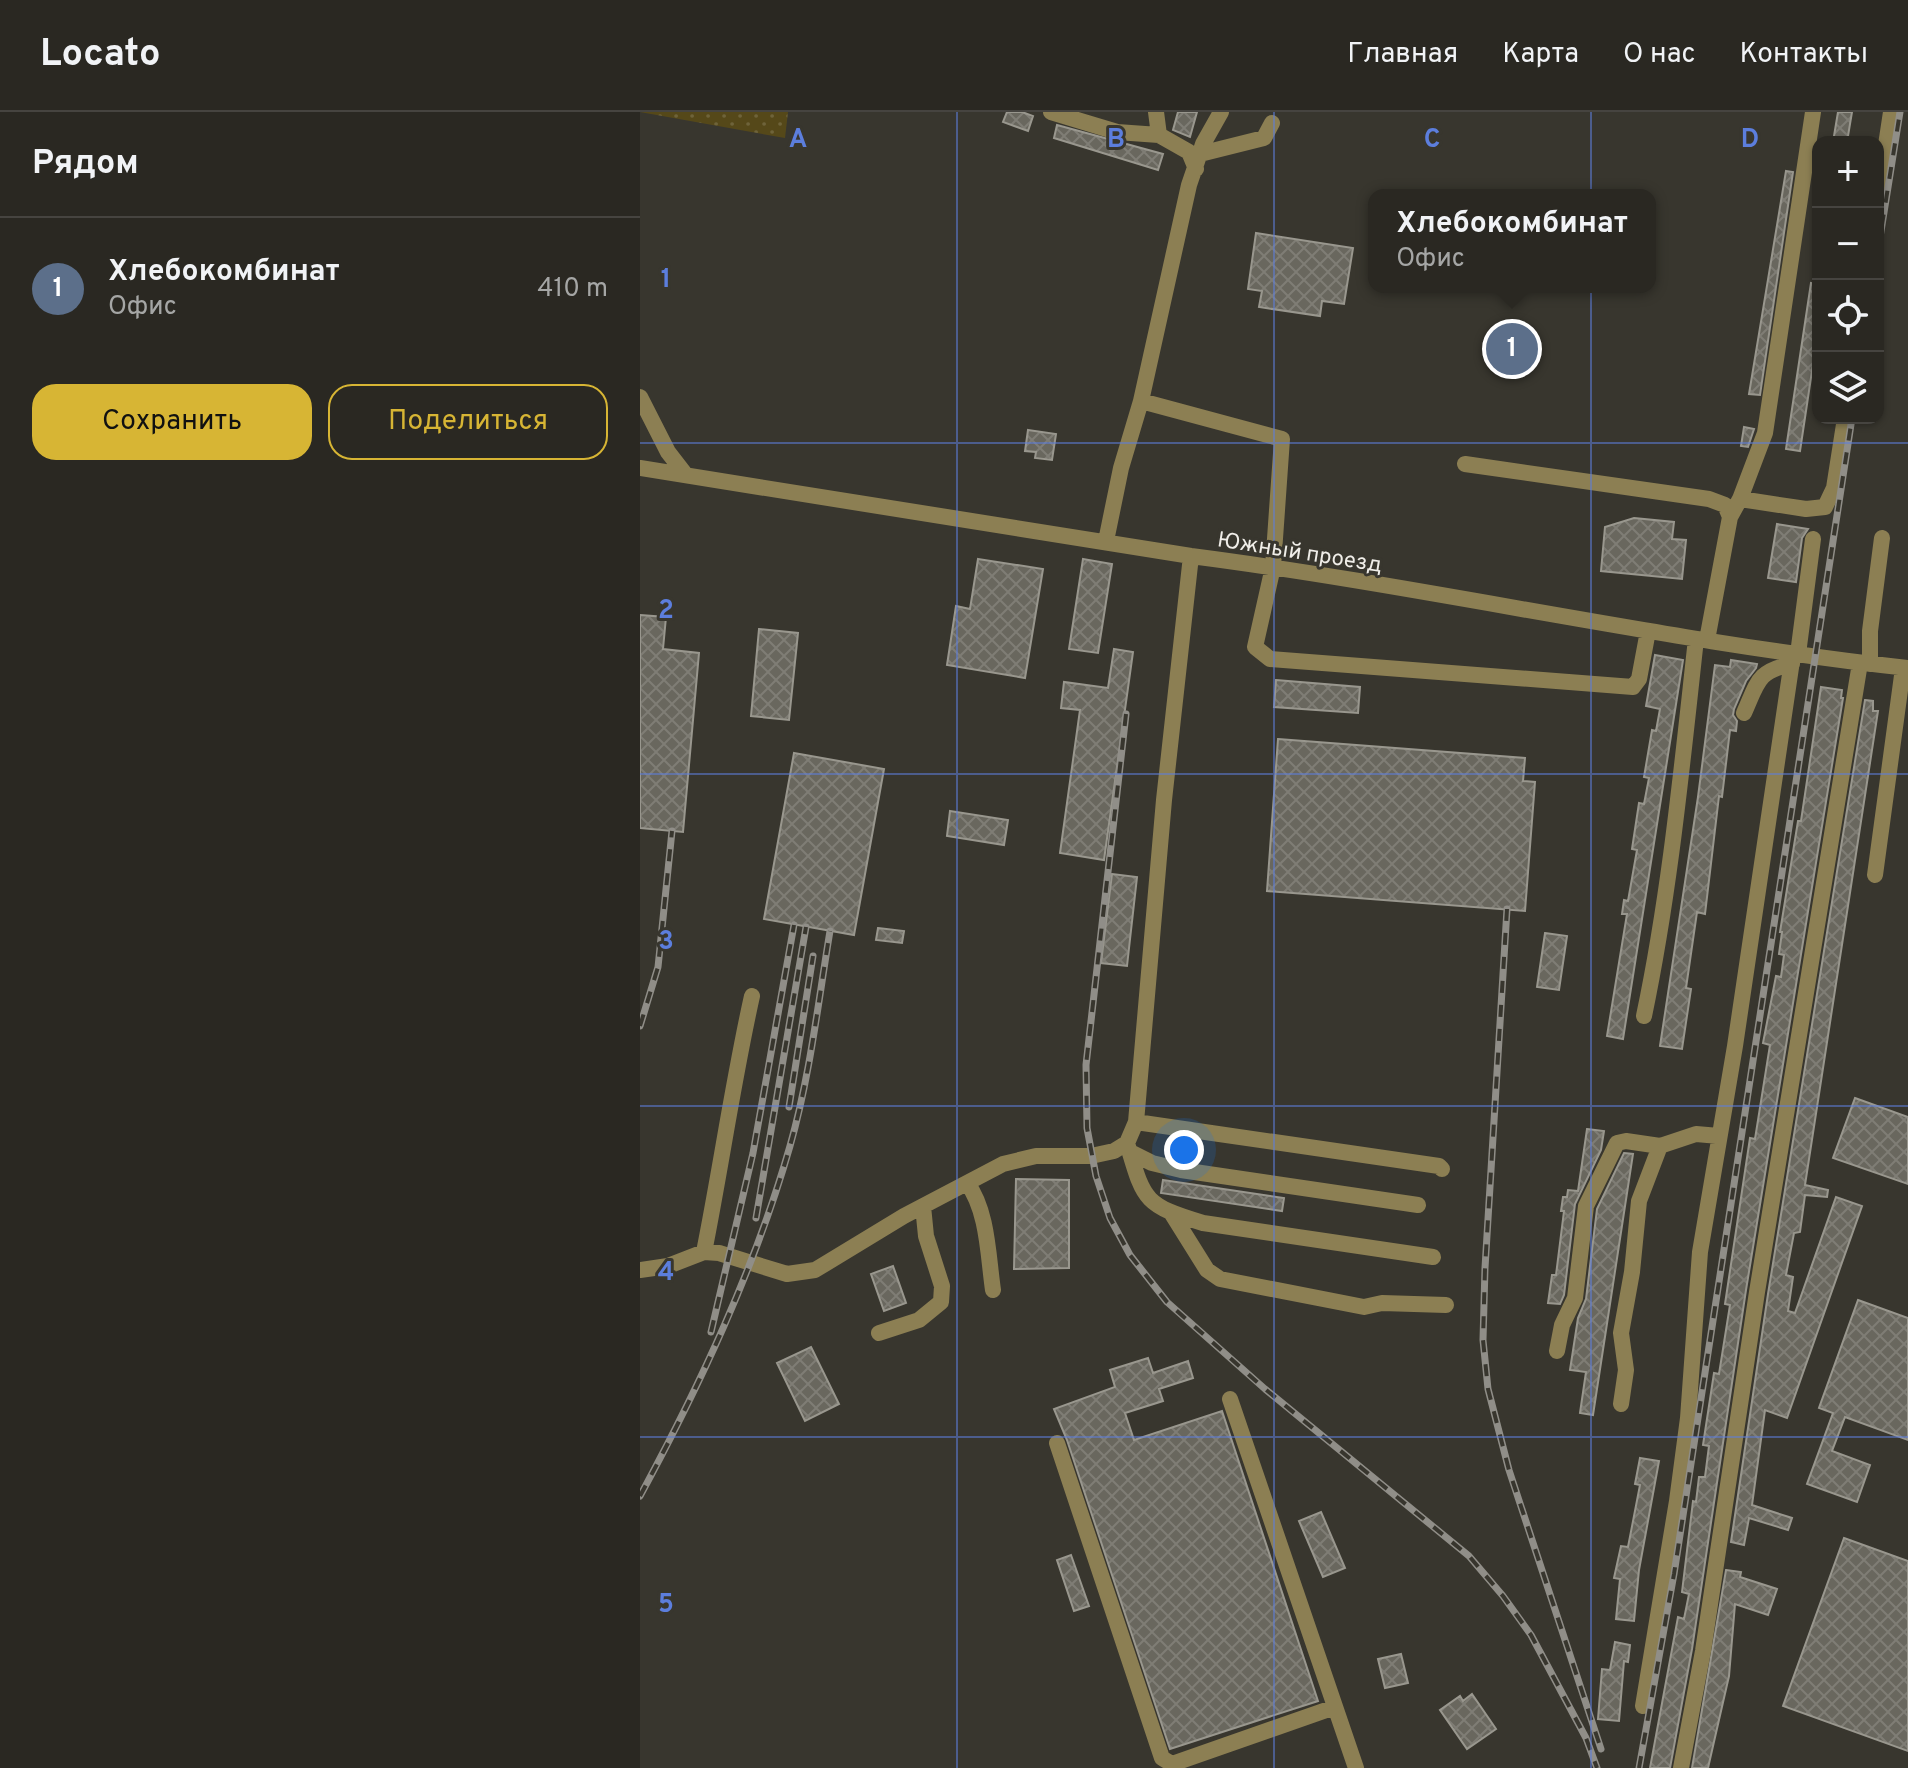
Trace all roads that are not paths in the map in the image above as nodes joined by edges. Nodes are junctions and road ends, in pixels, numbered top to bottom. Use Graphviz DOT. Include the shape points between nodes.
graph roads {
  1 [pos="1051,112"];
  2 [pos="1156,112"];
  3 [pos="1221,112"];
  4 [pos="1813,112"];
  5 [pos="1891,112"];
  6 [pos="1272,123"];
  7 [pos="1159,135"];
  8 [pos="1884,158"];
  9 [pos="1198,162"];
  10 [pos="640,397"];
  11 [pos="1141,401"];
  12 [pos="1844,424"];
  13 [pos="1465,464"];
  14 [pos="640,468"];
  15 [pos="685,474"];
  16 [pos="1740,499"];
  17 [pos="1730,517"];
  18 [pos="1882,538"];
  19 [pos="1813,539"];
  20 [pos="1106,541"];
  21 [pos="1191,556"];
  22 [pos="1273,567"];
  23 [pos="1648,631"];
  24 [pos="1701,640"];
  25 [pos="1795,657"];
  26 [pos="1865,664"];
  27 [pos="1906,668"];
  28 [pos="1744,713"];
  29 [pos="1875,875"];
  30 [pos="752,996"];
  31 [pos="1644,1016"];
  32 [pos="1136,1122"];
  33 [pos="1719,1136"];
  34 [pos="1660,1146"];
  35 [pos="1129,1147"];
  36 [pos="1442,1169"];
  37 [pos="967,1183"];
  38 [pos="1418,1205"];
  39 [pos="923,1206"];
  40 [pos="1172,1214"];
  41 [pos="704,1252"];
  42 [pos="1433,1257"];
  43 [pos="640,1270"];
  44 [pos="993,1290"];
  45 [pos="1446,1305"];
  46 [pos="879,1333"];
  47 [pos="1557,1351"];
  48 [pos="1230,1399"];
  49 [pos="1621,1404"];
  50 [pos="1057,1443"];
  51 [pos="1643,1706"];
  52 [pos="1335,1707"];
  53 [pos="1356,1768"];
  54 [pos="1681,1768"];
  1 -- 7 [label="street" via="1117,132"];
  2 -- 7 [label="street"];
  3 -- 9 [label="street"];
  4 -- 16 [label="street" via="1765,433"];
  5 -- 8 [label="street"];
  6 -- 9 [label="street" via="1264,138"];
  7 -- 9 [label="street"];
  9 -- 11 [label="street"];
  10 -- 15 [label="street"];
  11 -- 20 [label="street"];
  11 -- 22 [label="street" via="1282,439"];
  12 -- 16 [label="street" via="1834,488 1825,507"];
  13 -- 17 [label="street" via="1709,499 1725,505"];
  14 -- 15 [label="street, Южный проезд"];
  15 -- 20 [label="street, Южный проезд"];
  16 -- 17 [label="street"];
  17 -- 24 [label="street"];
  18 -- 26 [label="street"];
  19 -- 25 [label="street"];
  20 -- 21 [label="street, Южный проезд"];
  21 -- 22 [label="street, Южный проезд"];
  21 -- 32 [label="street"];
  22 -- 23 [label="street, Южный проезд"];
  22 -- 23 [label="street" via="1255,647 1270,659 1633,687"];
  23 -- 24 [label="street, Южный проезд"];
  24 -- 25 [label="street, Южный проезд"];
  24 -- 31 [label="street"];
  25 -- 26 [label="street, Южный проезд"];
  25 -- 28 [label="street" via="1771,668 1759,681"];
  25 -- 33 [label="street"];
  26 -- 27 [label="street, Южный проезд"];
  26 -- 54 [label="street"];
  27 -- 29 [label="street"];
  30 -- 41 [label="street"];
  32 -- 35 [label="street"];
  32 -- 36 [label="street"];
  33 -- 34 [label="street" via="1696,1134"];
  33 -- 51 [label="street" via="1700,1252 1677,1501"];
  34 -- 47 [label="street" via="1617,1143 1594,1185 1586,1206 1575,1298"];
  34 -- 49 [label="street" via="1639,1201 1621,1333 1626,1370"];
  35 -- 37 [label="street" via="1091,1156 1036,1156 1003,1164"];
  35 -- 38 [label="street" via="1152,1163 1181,1170"];
  35 -- 40 [label="street" via="1140,1188"];
  37 -- 39 [label="street"];
  37 -- 44 [label="street" via="985,1233"];
  39 -- 41 [label="street" via="815,1270 787,1274"];
  39 -- 46 [label="street" via="941,1302 919,1320"];
  40 -- 42 [label="street"];
  40 -- 45 [label="street" via="1207,1270 1220,1279 1364,1307"];
  41 -- 43 [label="street"];
  48 -- 52 [label="street"];
  50 -- 52 [label="street" via="1162,1758 1172,1764"];
  52 -- 53 [label="street"];
}
